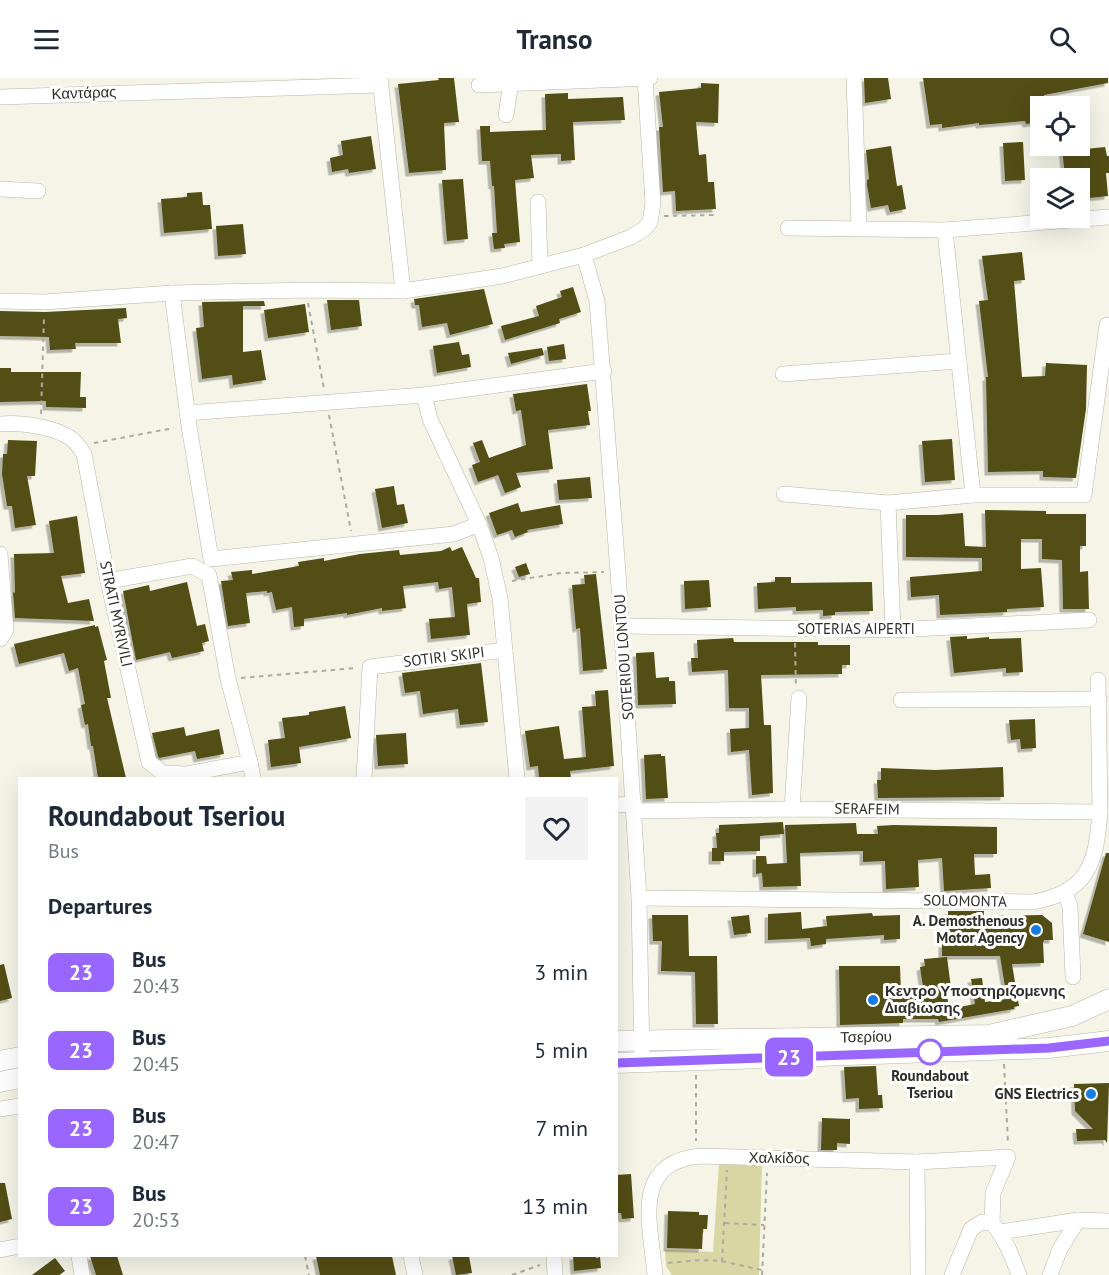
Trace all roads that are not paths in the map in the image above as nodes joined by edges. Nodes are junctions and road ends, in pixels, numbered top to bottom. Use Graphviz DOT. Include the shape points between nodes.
graph roads {
  1 [pos="645,78"];
  2 [pos="650,78"];
  3 [pos="854,78"];
  4 [pos="380,82"];
  5 [pos="511,82"];
  6 [pos="271,83"];
  7 [pos="478,85"];
  8 [pos="2,97"];
  9 [pos="506,115"];
  10 [pos="0,189"];
  11 [pos="38,191"];
  12 [pos="538,202"];
  13 [pos="1109,217"];
  14 [pos="788,228"];
  15 [pos="859,228"];
  16 [pos="945,230"];
  17 [pos="584,255"];
  18 [pos="540,265"];
  19 [pos="403,291"];
  20 [pos="172,294"];
  21 [pos="0,300"];
  22 [pos="1107,325"];
  23 [pos="959,361"];
  24 [pos="604,371"];
  25 [pos="783,374"];
  26 [pos="424,395"];
  27 [pos="188,419"];
  28 [pos="0,424"];
  29 [pos="784,494"];
  30 [pos="973,495"];
  31 [pos="888,503"];
  32 [pos="479,524"];
  33 [pos="0,554"];
  34 [pos="108,581"];
  35 [pos="1089,620"];
  36 [pos="622,626"];
  37 [pos="893,630"];
  38 [pos="0,639"];
  39 [pos="505,650"];
  40 [pos="1098,680"];
  41 [pos="800,698"];
  42 [pos="1099,699"];
  43 [pos="901,700"];
  44 [pos="250,762"];
  45 [pos="253,777"];
  46 [pos="364,777"];
  47 [pos="517,777"];
  48 [pos="618,805"];
  49 [pos="634,808"];
  50 [pos="792,809"];
  51 [pos="1100,812"];
  52 [pos="1065,893"];
  53 [pos="639,898"];
  54 [pos="1073,977"];
  55 [pos="1109,999"];
  56 [pos="641,1040"];
  57 [pos="618,1041"];
  58 [pos="1109,1041"];
  59 [pos="18,1058"];
  60 [pos="0,1061"];
  61 [pos="642,1061"];
  62 [pos="618,1063"];
  63 [pos="18,1078"];
  64 [pos="0,1082"];
  65 [pos="18,1106"];
  66 [pos="0,1109"];
  67 [pos="917,1162"];
  68 [pos="1078,1220"];
  69 [pos="1109,1221"];
  70 [pos="996,1227"];
  71 [pos="18,1246"];
  72 [pos="0,1250"];
  73 [pos="79,1257"];
  74 [pos="411,1257"];
  75 [pos="82,1275"];
  76 [pos="415,1275"];
  77 [pos="655,1275"];
  78 [pos="918,1275"];
  79 [pos="952,1275"];
  80 [pos="1019,1275"];
  81 [pos="1050,1275"];
  1 -- 2 [label="street"];
  1 -- 5 [label="street"];
  1 -- 17 [label="street" via="652,216 644,229 631,237"];
  3 -- 15 [label="street"];
  4 -- 6 [label="street, Καντάρας"];
  4 -- 19 [label="street"];
  5 -- 7 [label="street"];
  5 -- 9 [label="street"];
  6 -- 8 [label="street, Καντάρας"];
  10 -- 11 [label="street"];
  12 -- 18 [label="street"];
  13 -- 16 [label="street"];
  14 -- 15 [label="street"];
  15 -- 16 [label="street"];
  16 -- 23 [label="street"];
  17 -- 18 [label="street"];
  17 -- 24 [label="street, SOTERIOU LONTOU" via="597,301"];
  18 -- 19 [label="street" via="502,276"];
  19 -- 20 [label="street"];
  20 -- 21 [label="street" via="44,302"];
  20 -- 27 [label="street"];
  22 -- 30 [label="street" via="1084,495"];
  23 -- 25 [label="street"];
  23 -- 30 [label="street"];
  24 -- 26 [label="street"];
  24 -- 36 [label="street, SOTERIOU LONTOU"];
  26 -- 27 [label="street"];
  26 -- 32 [label="street, SOTIRI SKIPI" via="430,418"];
  27 -- 32 [label="street" via="211,559 454,534"];
  28 -- 34 [label="street, STRATI MYRIVILI" via="59,433 80,448"];
  29 -- 31 [label="street"];
  30 -- 31 [label="street"];
  31 -- 37 [label="street"];
  32 -- 39 [label="street, SOTIRI SKIPI" via="500,598"];
  33 -- 38 [label="street" via="6,630"];
  34 -- 44 [label="street, STRATI MYRIVILI" via="149,762 163,773 186,774"];
  34 -- 44 [label="street" via="192,566 209,575 228,679"];
  35 -- 37 [label="street, SOTERIAS AIPERTI"];
  36 -- 37 [label="street, SOTERIAS AIPERTI"];
  36 -- 49 [label="street, SOTERIOU LONTOU"];
  39 -- 46 [label="street, SOTIRI SKIPI" via="370,667"];
  39 -- 47 [label="street"];
  40 -- 42 [label="street"];
  41 -- 50 [label="street"];
  42 -- 43 [label="street"];
  42 -- 51 [label="street"];
  44 -- 45 [label="street"];
  48 -- 49 [label="street, SERAFEIM"];
  49 -- 50 [label="street, SERAFEIM"];
  49 -- 53 [label="street, SOTERIOU LONTOU"];
  50 -- 51 [label="street, SERAFEIM"];
  51 -- 52 [label="street" via="1094,856 1085,873"];
  52 -- 53 [label="street, SOLOMONTA" via="1033,902"];
  52 -- 54 [label="street" via="1071,906"];
  53 -- 56 [label="street, SOTERIOU LONTOU"];
  55 -- 56 [label="main road, Τσερίου" via="1072,1016 989,1035"];
  56 -- 57 [label="main road, Τσερίου"];
  56 -- 61 [label="street, SOTERIOU LONTOU"];
  58 -- 61 [label="main road, Τσερίου" via="1049,1048"];
  59 -- 60 [label="main road"];
  61 -- 62 [label="main road, Τσερίου"];
  63 -- 64 [label="main road"];
  65 -- 66 [label="street"];
  67 -- 70 [label="street, Χαλκίδος" via="1008,1157 993,1193"];
  67 -- 77 [label="street, Χαλκίδος" via="696,1157 673,1162 651,1187"];
  67 -- 78 [label="street"];
  68 -- 69 [label="street"];
  68 -- 70 [label="street"];
  68 -- 81 [label="street"];
  70 -- 79 [label="street" via="982,1222 971,1230"];
  70 -- 80 [label="street"];
  71 -- 72 [label="street"];
  73 -- 75 [label="street"];
  74 -- 76 [label="street"];
}
